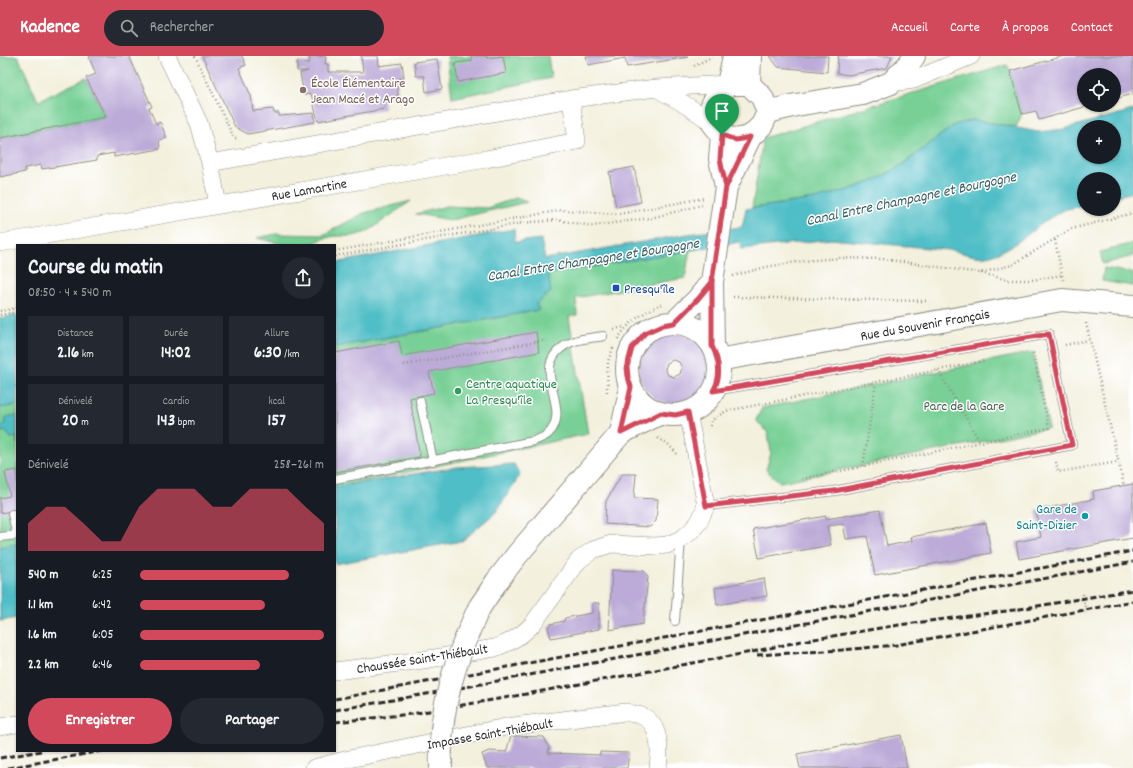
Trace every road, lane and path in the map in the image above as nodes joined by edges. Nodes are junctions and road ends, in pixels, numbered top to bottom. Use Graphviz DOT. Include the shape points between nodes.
graph roads {
  1 [pos="167,56"];
  2 [pos="715,56"];
  3 [pos="734,56"];
  4 [pos="750,56"];
  5 [pos="914,56"];
  6 [pos="971,56"];
  7 [pos="693,66"];
  8 [pos="891,83"];
  9 [pos="728,84"];
  10 [pos="749,84"];
  11 [pos="656,88"];
  12 [pos="571,99"];
  13 [pos="768,112"];
  14 [pos="717,129"];
  15 [pos="750,137"];
  16 [pos="210,163"];
  17 [pos="726,187"];
  18 [pos="705,204"];
  19 [pos="218,205"];
  20 [pos="1133,213"];
  21 [pos="1054,240"];
  22 [pos="0,243"];
  23 [pos="336,251"];
  24 [pos="336,256"];
  25 [pos="980,273"];
  26 [pos="1062,275"];
  27 [pos="719,276"];
  28 [pos="1065,286"];
  29 [pos="730,297"];
  30 [pos="930,301"];
  31 [pos="1082,302"];
  32 [pos="662,304"];
  33 [pos="1133,306"];
  34 [pos="16,308"];
  35 [pos="0,310"];
  36 [pos="16,312"];
  37 [pos="0,315"];
  38 [pos="674,323"];
  39 [pos="603,336"];
  40 [pos="537,342"];
  41 [pos="715,353"];
  42 [pos="1026,353"];
  43 [pos="989,360"];
  44 [pos="404,365"];
  45 [pos="938,370"];
  46 [pos="876,383"];
  47 [pos="631,387"];
  48 [pos="713,391"];
  49 [pos="607,398"];
  50 [pos="791,400"];
  51 [pos="420,401"];
  52 [pos="688,412"];
  53 [pos="661,413"];
  54 [pos="621,433"];
  55 [pos="980,442"];
  56 [pos="432,461"];
  57 [pos="863,466"];
  58 [pos="336,479"];
  59 [pos="800,479"];
  60 [pos="1124,485"];
  61 [pos="706,506"];
  62 [pos="12,514"];
  63 [pos="16,531"];
  64 [pos="16,535"];
  65 [pos="0,537"];
  66 [pos="681,539"];
  67 [pos="1083,594"];
  68 [pos="1086,614"];
  69 [pos="675,621"];
  70 [pos="336,671"];
  71 [pos="16,724"];
  72 [pos="0,727"];
  73 [pos="314,768"];
  74 [pos="441,768"];
  75 [pos="658,768"];
  1 -- 16 [label="street" via="200,123"];
  2 -- 7 [label="path"];
  3 -- 9 [label="main road"];
  4 -- 10 [label="main road"];
  5 -- 8 [label="main road"];
  6 -- 8 [label="street" via="914,80"];
  8 -- 13 [label="main road" via="863,94"];
  9 -- 10 [label="main road"];
  9 -- 11 [label="street"];
  9 -- 14 [label="main road" via="710,110"];
  10 -- 13 [label="main road" via="762,97"];
  11 -- 12 [label="street"];
  11 -- 14 [label="street" via="681,102"];
  12 -- 16 [label="street"];
  12 -- 19 [label="street, Rue Lamartine" via="577,141"];
  13 -- 15 [label="main road" via="762,125"];
  14 -- 15 [label="main road" via="736,140"];
  14 -- 17 [label="main road"];
  15 -- 17 [label="main road"];
  16 -- 19 [label="street"];
  17 -- 23 [label="path" via="706,198 619,214 562,210"];
  17 -- 27 [label="main road"];
  18 -- 24 [label="path" via="651,218 592,226 557,220 523,223"];
  19 -- 22 [label="street, Rue Lamartine"];
  20 -- 21 [label="path" via="1071,229"];
  21 -- 25 [label="path" via="1012,265"];
  21 -- 26 [label="path"];
  25 -- 26 [label="path" via="1008,280 1032,280"];
  25 -- 27 [label="path" via="883,259 840,258 803,261"];
  26 -- 28 [label="path"];
  27 -- 38 [label="main road"];
  27 -- 41 [label="main road"];
  29 -- 30 [label="path"];
  31 -- 33 [label="main road, Rue du Souvenir Français"];
  31 -- 41 [label="main road, Rue du Souvenir Français" via="1062,300"];
  31 -- 60 [label="path"];
  32 -- 49 [label="path" via="637,317 626,327 615,344 608,361"];
  34 -- 35 [label="path"];
  36 -- 37 [label="path"];
  38 -- 41 [label="main road" via="700,332"];
  38 -- 47 [label="main road" via="653,328 632,348 627,367"];
  39 -- 56 [label="lane" via="575,341 562,347 552,357 549,370 557,413 548,435 534,441"];
  40 -- 44 [label="path"];
  41 -- 48 [label="main road" via="719,372"];
  42 -- 55 [label="path" via="1033,352 1049,428"];
  43 -- 45 [label="path"];
  45 -- 46 [label="path"];
  45 -- 55 [label="path"];
  46 -- 50 [label="path"];
  46 -- 57 [label="path"];
  47 -- 53 [label="main road" via="640,401"];
  47 -- 54 [label="main road"];
  48 -- 52 [label="main road" via="698,408"];
  48 -- 61 [label="lane" via="1049,334 1072,445 834,491"];
  51 -- 56 [label="lane"];
  52 -- 53 [label="main road" via="675,415"];
  52 -- 61 [label="street"];
  53 -- 54 [label="main road"];
  54 -- 74 [label="main road, bridge" via="517,555 479,608 451,680 442,732"];
  55 -- 57 [label="path"];
  56 -- 58 [label="lane"];
  57 -- 59 [label="path"];
  61 -- 66 [label="street" via="699,522"];
  62 -- 63 [label="lane"];
  64 -- 65 [label="lane"];
  66 -- 69 [label="lane"];
  66 -- 70 [label="street, Chaussée Saint-Thiébault" via="667,545 611,544 593,550 579,560 532,625 509,642 494,648"];
  67 -- 68 [label="path"];
  71 -- 72 [label="street"];
  73 -- 75 [label="street, Impasse Saint-Thiébault" via="506,727 626,712 643,716 651,724 657,736 660,753"];
}
